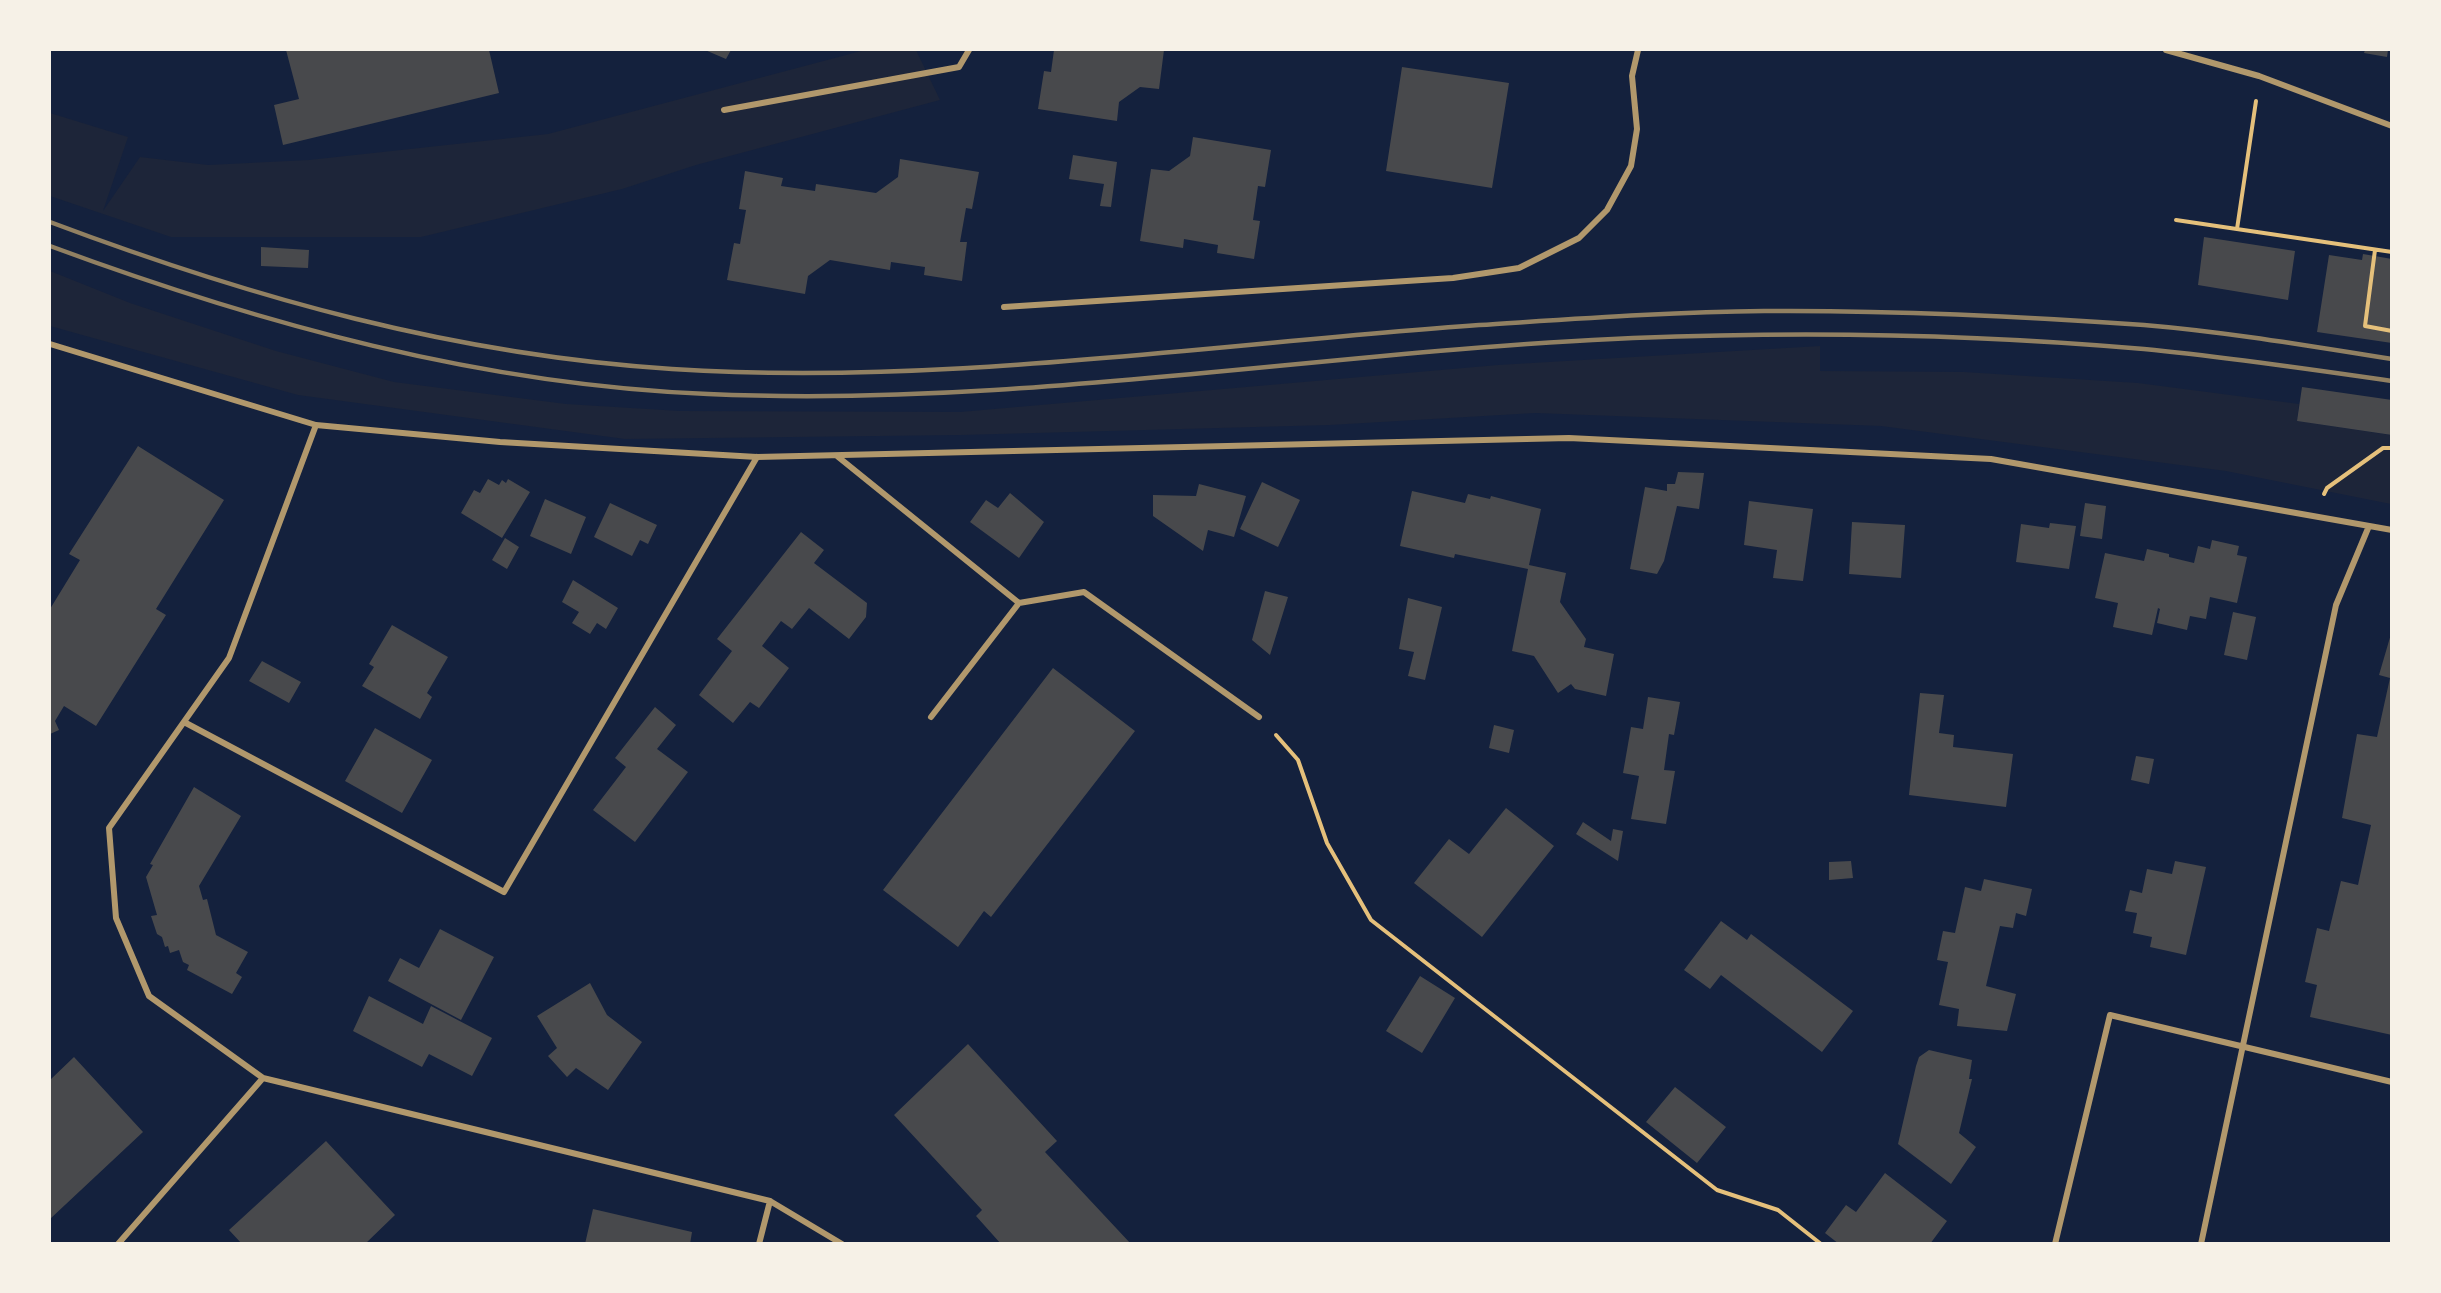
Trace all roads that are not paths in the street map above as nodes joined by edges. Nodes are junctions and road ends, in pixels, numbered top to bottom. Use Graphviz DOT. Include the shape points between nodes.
graph roads {
  1 [pos="969,50"];
  2 [pos="1638,50"];
  3 [pos="2166,50"];
  4 [pos="724,110"];
  5 [pos="2391,126"];
  6 [pos="1004,307"];
  7 [pos="50,344"];
  8 [pos="316,425"];
  9 [pos="836,456"];
  10 [pos="758,457"];
  11 [pos="2369,526"];
  12 [pos="2391,530"];
  13 [pos="1019,603"];
  14 [pos="931,717"];
  15 [pos="1259,717"];
  16 [pos="184,722"];
  17 [pos="2243,1046"];
  18 [pos="263,1078"];
  19 [pos="2391,1082"];
  20 [pos="770,1201"];
  21 [pos="118,1244"];
  22 [pos="759,1244"];
  23 [pos="842,1244"];
  24 [pos="2055,1244"];
  25 [pos="2201,1244"];
  1 -- 4 [label="street" via="959,67"];
  2 -- 6 [label="street" via="1632,76 1637,129 1631,166 1607,210 1579,238 1519,267 1453,278"];
  3 -- 5 [label="street" via="2259,76"];
  7 -- 8 [label="street"];
  8 -- 10 [label="street" via="500,442"];
  8 -- 16 [label="street" via="229,658"];
  9 -- 10 [label="street"];
  9 -- 11 [label="street" via="1569,438 1991,459"];
  9 -- 13 [label="street"];
  10 -- 16 [label="street" via="504,892"];
  11 -- 12 [label="street"];
  11 -- 17 [label="street" via="2336,605"];
  13 -- 14 [label="street"];
  13 -- 15 [label="street" via="1084,592"];
  16 -- 18 [label="street" via="109,828 116,918 149,996"];
  17 -- 19 [label="street"];
  17 -- 24 [label="street" via="2110,1015"];
  17 -- 25 [label="street"];
  18 -- 20 [label="street"];
  18 -- 21 [label="street"];
  20 -- 22 [label="street"];
  20 -- 23 [label="street"];
}
